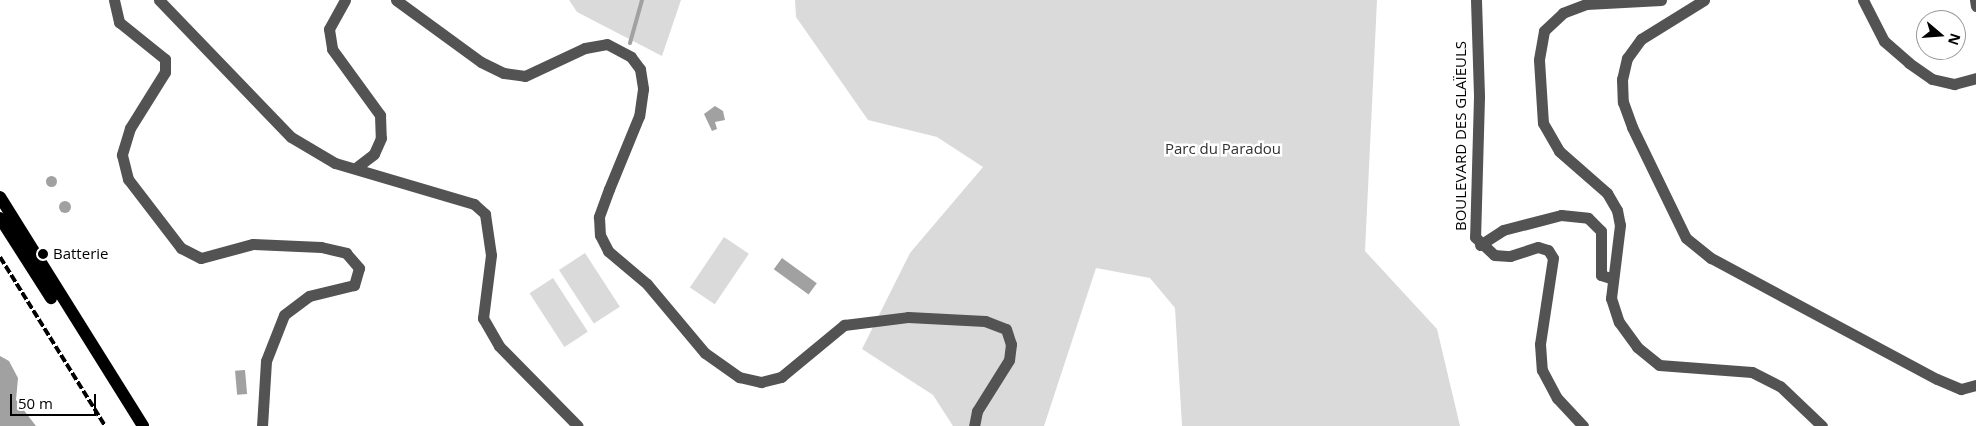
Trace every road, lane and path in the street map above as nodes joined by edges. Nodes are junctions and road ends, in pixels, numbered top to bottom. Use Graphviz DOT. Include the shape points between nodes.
graph roads {
  1 [pos="114,0"];
  2 [pos="159,0"];
  3 [pos="345,0"];
  4 [pos="396,0"];
  5 [pos="1476,0"];
  6 [pos="1661,0"];
  7 [pos="1704,0"];
  8 [pos="1863,0"];
  9 [pos="1975,0"];
  10 [pos="1976,6"];
  11 [pos="1976,78"];
  12 [pos="358,166"];
  13 [pos="0,197"];
  14 [pos="0,218"];
  15 [pos="1480,245"];
  16 [pos="1610,278"];
  17 [pos="1976,385"];
  18 [pos="136,426"];
  19 [pos="143,426"];
  20 [pos="262,426"];
  21 [pos="578,426"];
  22 [pos="974,426"];
  23 [pos="1584,426"];
  24 [pos="1822,426"];
  1 -- 20 [label="street" via="119,22 165,59 166,72 130,128 122,155 128,179 181,248 201,258 253,244 321,247 346,253 359,268 354,285 309,296 284,315 266,361"];
  2 -- 12 [label="street" via="291,137 335,162"];
  3 -- 12 [label="street" via="329,29 332,49 380,115 381,138 374,154"];
  4 -- 22 [label="street" via="481,62 504,72 526,76 585,48 607,44 631,57 640,69 643,89 639,116 608,189 599,217 600,235 608,251 646,284 705,353 739,377 761,382 781,377 844,326 908,318 984,321 1006,330 1012,344 1009,360 977,411"];
  5 -- 15 [label="street, BOULEVARD DES GLAÏEULS" via="1479,97 1475,237"];
  6 -- 16 [label="street" via="1586,4 1563,13 1544,31 1539,60 1543,123 1559,151 1607,193 1618,210 1620,225"];
  7 -- 17 [label="street" via="1641,39 1627,58 1622,79 1623,102 1632,127 1686,238 1711,258 1937,379 1961,389"];
  8 -- 11 [label="street" via="1884,41 1909,63 1940,81 1954,84"];
  9 -- 10 [label="street"];
  12 -- 21 [label="street" via="474,204 485,214 491,255 483,318 499,346"];
  13 -- 19 [label="main road"];
  14 -- 18 [label="main road"];
  15 -- 16 [label="street" via="1503,230 1561,215 1588,218 1601,231 1601,274"];
  15 -- 23 [label="street, BOULEVARD DES GLAÏEULS" via="1494,255 1510,256 1538,248 1548,250 1553,258 1540,344 1542,370 1557,398"];
  16 -- 24 [label="street" via="1619,322 1637,347 1659,365 1752,372 1780,386"];
}
